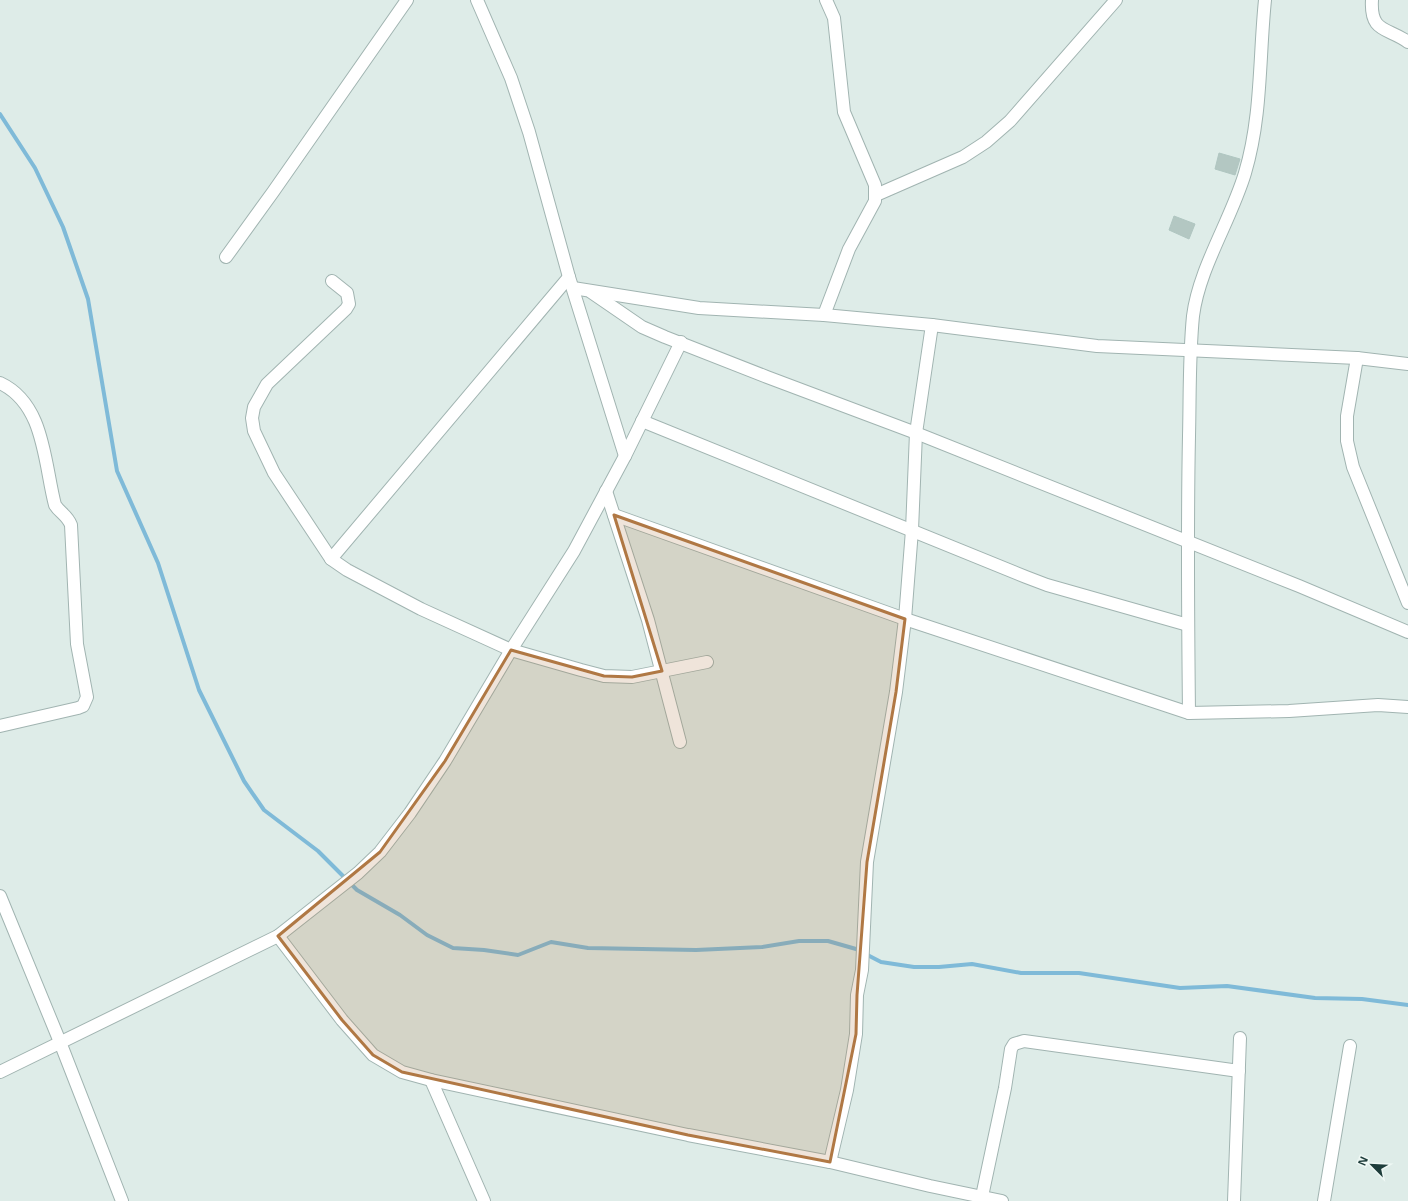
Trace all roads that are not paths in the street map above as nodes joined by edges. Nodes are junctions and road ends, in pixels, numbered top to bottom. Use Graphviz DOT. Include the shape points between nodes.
graph roads {
  1 [pos="407,0"];
  2 [pos="477,0"];
  3 [pos="826,0"];
  4 [pos="1116,0"];
  5 [pos="1265,0"];
  6 [pos="1372,0"];
  7 [pos="1408,42"];
  8 [pos="876,194"];
  9 [pos="226,257"];
  10 [pos="332,280"];
  11 [pos="571,283"];
  12 [pos="591,292"];
  13 [pos="824,315"];
  14 [pos="932,325"];
  15 [pos="681,342"];
  16 [pos="1190,350"];
  17 [pos="1357,358"];
  18 [pos="1408,364"];
  19 [pos="0,383"];
  20 [pos="642,421"];
  21 [pos="916,433"];
  22 [pos="625,456"];
  23 [pos="606,491"];
  24 [pos="614,516"];
  25 [pos="912,530"];
  26 [pos="1187,541"];
  27 [pos="331,559"];
  28 [pos="1408,602"];
  29 [pos="905,620"];
  30 [pos="1188,625"];
  31 [pos="1408,632"];
  32 [pos="511,650"];
  33 [pos="707,662"];
  34 [pos="662,671"];
  35 [pos="1408,707"];
  36 [pos="1189,713"];
  37 [pos="0,726"];
  38 [pos="680,742"];
  39 [pos="0,896"];
  40 [pos="278,936"];
  41 [pos="1240,1038"];
  42 [pos="60,1042"];
  43 [pos="1350,1046"];
  44 [pos="1239,1071"];
  45 [pos="0,1072"];
  46 [pos="431,1080"];
  47 [pos="830,1162"];
  48 [pos="981,1199"];
  49 [pos="122,1201"];
  50 [pos="484,1201"];
  51 [pos="1002,1201"];
  52 [pos="1234,1201"];
  53 [pos="1324,1201"];
  1 -- 9 [label="street"];
  2 -- 11 [label="street" via="511,78 525,119"];
  3 -- 8 [label="street" via="834,18 844,112 875,185"];
  4 -- 8 [label="street" via="1010,121 986,142 963,157"];
  5 -- 16 [label="street" via="1258,112 1252,144 1244,174 1200,287"];
  6 -- 7 [label="street" via="1371,12 1378,25"];
  8 -- 13 [label="street" via="875,201 849,249"];
  10 -- 27 [label="street" via="347,293 349,304 267,384 254,407 252,418 254,431 274,473"];
  11 -- 12 [label="street"];
  11 -- 22 [label="street"];
  11 -- 27 [label="street"];
  12 -- 13 [label="street" via="699,308"];
  12 -- 15 [label="street" via="642,327"];
  13 -- 14 [label="street"];
  14 -- 16 [label="street" via="1097,346"];
  14 -- 21 [label="street"];
  15 -- 20 [label="street"];
  15 -- 21 [label="street" via="767,378"];
  16 -- 17 [label="street"];
  16 -- 26 [label="street"];
  17 -- 18 [label="street"];
  17 -- 28 [label="street" via="1347,416 1346,441 1353,467"];
  19 -- 37 [label="street" via="13,390 24,401 35,418 55,505 66,515 71,525 77,644 87,697 83,706 78,708"];
  20 -- 22 [label="street"];
  20 -- 25 [label="street"];
  21 -- 25 [label="street"];
  21 -- 26 [label="street"];
  22 -- 23 [label="street"];
  23 -- 24 [label="street"];
  23 -- 32 [label="street" via="574,551"];
  24 -- 29 [label="street"];
  24 -- 34 [label="street"];
  25 -- 29 [label="street"];
  25 -- 30 [label="street" via="1047,585"];
  26 -- 30 [label="street"];
  26 -- 31 [label="street"];
  27 -- 32 [label="street" via="421,609"];
  29 -- 36 [label="street"];
  29 -- 47 [label="street" via="896,692 867,862 862,970 856,995 856,1034 850,1076"];
  30 -- 36 [label="street"];
  32 -- 34 [label="street" via="604,676 632,677"];
  32 -- 40 [label="street" via="445,761 380,852 335,892"];
  33 -- 34 [label="street"];
  34 -- 38 [label="street"];
  35 -- 36 [label="street" via="1378,705 1289,711"];
  39 -- 42 [label="street"];
  40 -- 42 [label="street"];
  40 -- 46 [label="street" via="342,1020 374,1055 402,1072"];
  41 -- 44 [label="street"];
  42 -- 45 [label="street"];
  42 -- 49 [label="street"];
  43 -- 53 [label="street"];
  44 -- 48 [label="street" via="1024,1041 1014,1044"];
  44 -- 52 [label="street"];
  46 -- 47 [label="street" via="688,1135"];
  46 -- 50 [label="street"];
  47 -- 48 [label="street"];
  48 -- 51 [label="street"];
}
